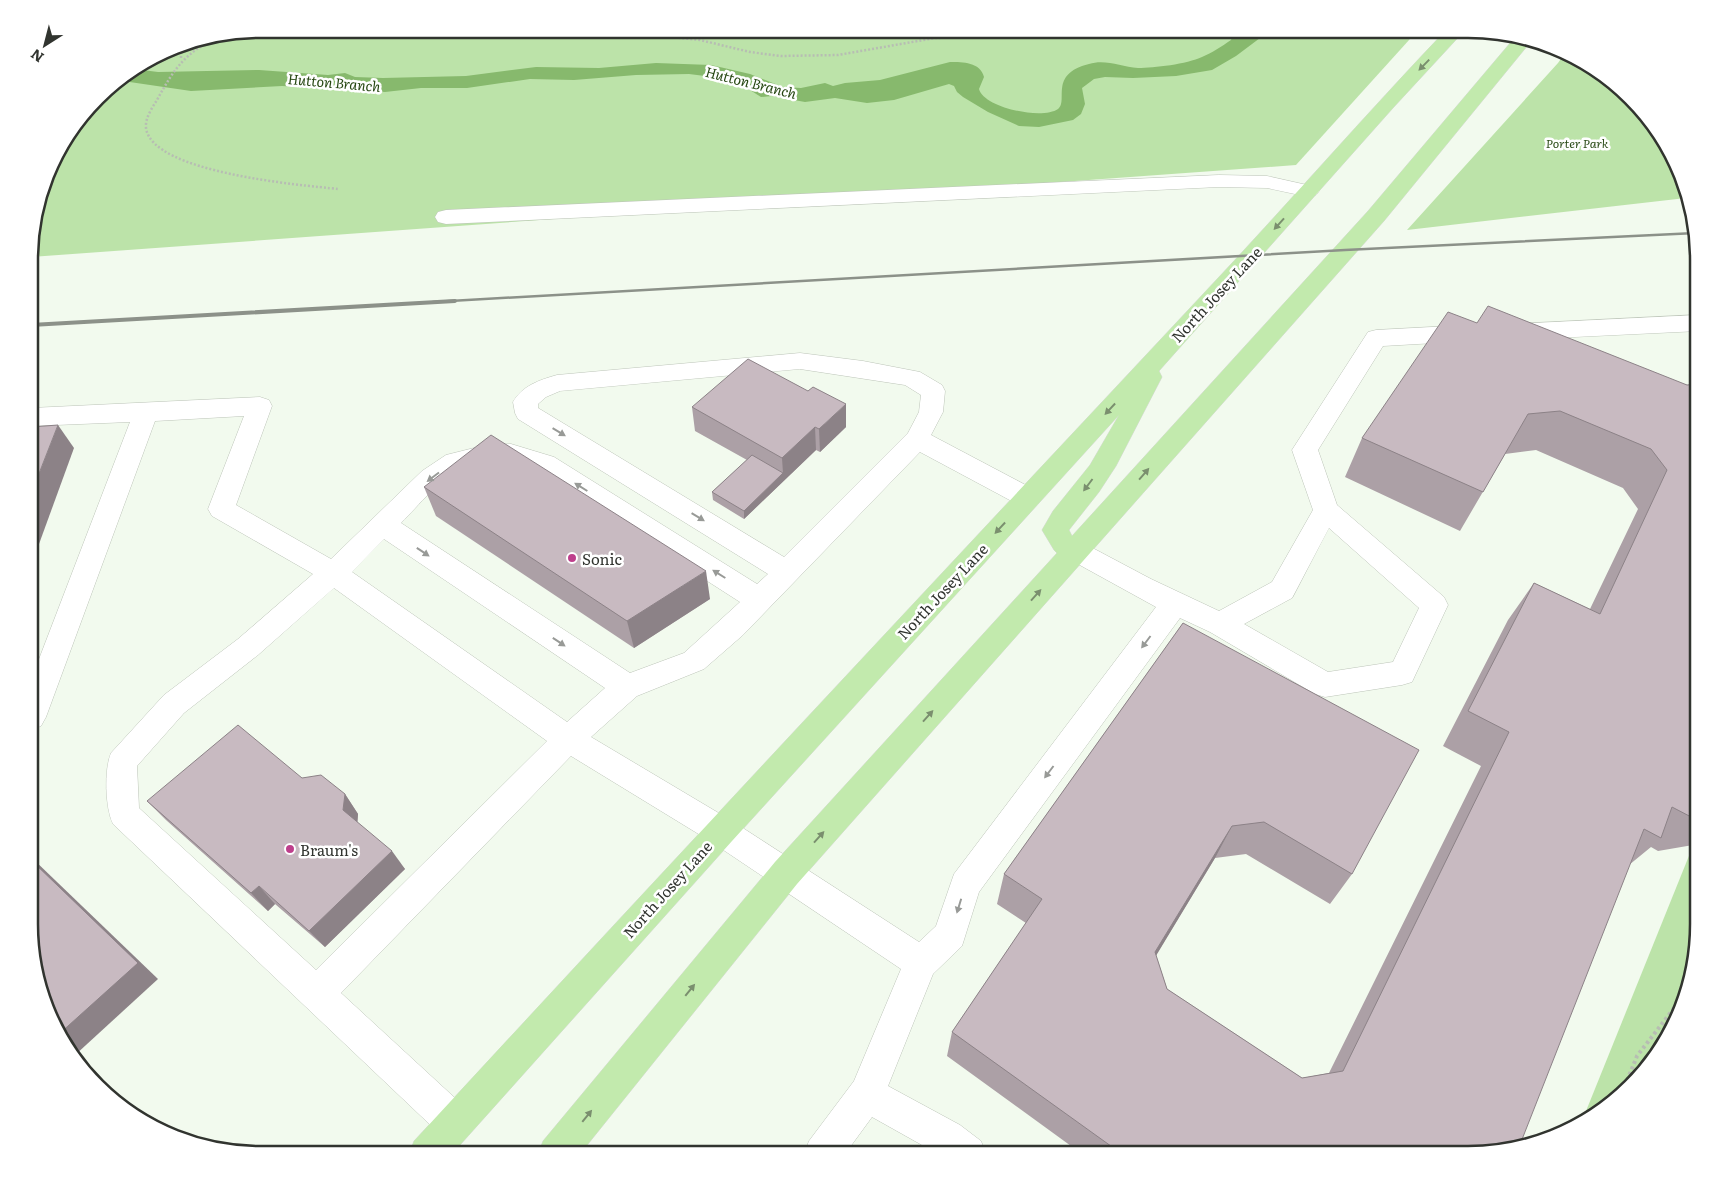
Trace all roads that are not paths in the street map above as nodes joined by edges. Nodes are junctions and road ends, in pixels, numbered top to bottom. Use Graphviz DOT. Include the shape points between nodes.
graph roads {
  1 [pos="1448,38"];
  2 [pos="1520,44"];
  3 [pos="1309,191"];
  4 [pos="446,218"];
  5 [pos="1690,323"];
  6 [pos="1163,351"];
  7 [pos="146,413"];
  8 [pos="38,417"];
  9 [pos="917,439"];
  10 [pos="1028,498"];
  11 [pos="1326,510"];
  12 [pos="382,525"];
  13 [pos="1076,551"];
  14 [pos="787,572"];
  15 [pos="333,574"];
  16 [pos="760,600"];
  17 [pos="1175,602"];
  18 [pos="1220,624"];
  19 [pos="627,687"];
  20 [pos="38,698"];
  21 [pos="568,739"];
  22 [pos="721,831"];
  23 [pos="786,873"];
  24 [pos="921,963"];
  25 [pos="317,994"];
  26 [pos="867,1094"];
  27 [pos="455,1123"];
  28 [pos="434,1146"];
  29 [pos="563,1146"];
  30 [pos="828,1146"];
  31 [pos="958,1146"];
  1 -- 3 [label="main road, North Josey Lane, one-way"];
  13 -- 2 [label="main road, one-way" via="1376,216"];
  3 -- 4 [label="lane" via="1267,182 1219,181"];
  3 -- 6 [label="main road, North Josey Lane, one-way"];
  5 -- 11 [label="lane" via="1376,338 1305,450"];
  6 -- 10 [label="main road, North Josey Lane, one-way"];
  6 -- 13 [label="main road, one-way" via="1123,434 1089,486 1060,518 1055,530 1063,543"];
  7 -- 8 [label="lane"];
  7 -- 15 [label="lane" via="260,406 221,509"];
  7 -- 20 [label="lane"];
  9 -- 10 [label="lane"];
  9 -- 14 [label="lane"];
  9 -- 14 [label="lane, one-way" via="932,412 933,391 912,378 800,361 557,383 538,391 525,402 527,412"];
  10 -- 22 [label="main road, North Josey Lane, one-way"];
  11 -- 18 [label="lane" via="1282,590"];
  11 -- 18 [label="lane" via="1434,605 1402,673 1325,685"];
  12 -- 15 [label="lane"];
  16 -- 12 [label="lane, one-way" via="544,464 511,453 486,454 455,462 430,478"];
  12 -- 19 [label="lane, one-way"];
  13 -- 17 [label="lane"];
  23 -- 13 [label="main road, one-way"];
  14 -- 16 [label="lane"];
  15 -- 21 [label="lane"];
  15 -- 25 [label="lane" via="248,647 174,704 122,762 124,814"];
  16 -- 19 [label="lane" via="694,661"];
  17 -- 18 [label="lane"];
  17 -- 24 [label="lane, one-way" via="966,885 950,936"];
  19 -- 21 [label="lane"];
  21 -- 22 [label="lane"];
  21 -- 25 [label="lane"];
  22 -- 23 [label="lane"];
  22 -- 27 [label="main road, North Josey Lane"];
  23 -- 24 [label="lane"];
  29 -- 23 [label="main road, one-way"];
  24 -- 26 [label="lane"];
  25 -- 27 [label="lane"];
  26 -- 30 [label="lane"];
  26 -- 31 [label="lane"];
  27 -- 28 [label="main road, North Josey Lane"];
}
